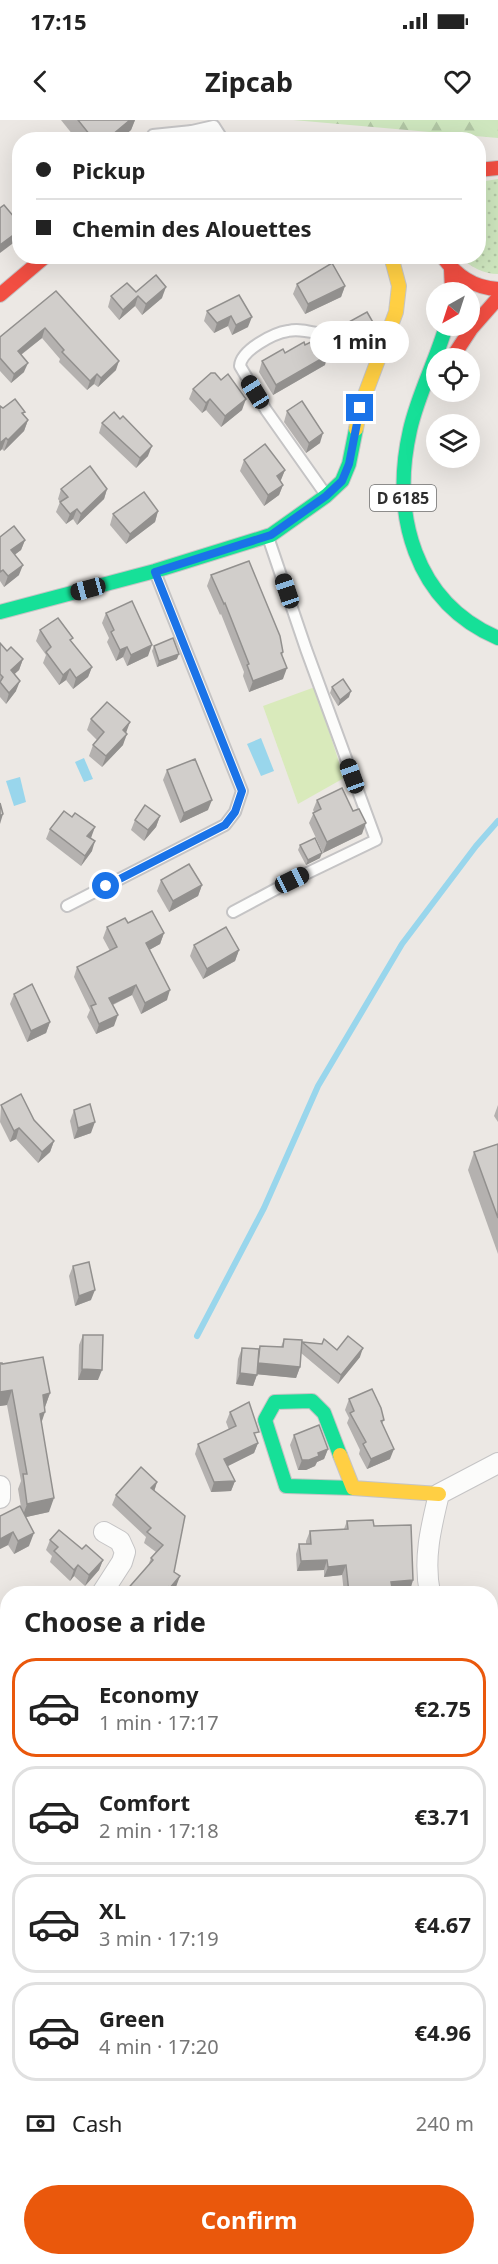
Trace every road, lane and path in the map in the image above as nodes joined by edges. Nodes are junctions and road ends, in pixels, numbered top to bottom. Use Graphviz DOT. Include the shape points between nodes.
graph roads {
  1 [pos="213,123"];
  2 [pos="199,132"];
  3 [pos="37,264"];
  4 [pos="394,264"];
  5 [pos="448,264"];
  6 [pos="451,269"];
  7 [pos="452,282"];
  8 [pos="498,289"];
  9 [pos="0,295"];
  10 [pos="498,298"];
  11 [pos="327,335"];
  12 [pos="443,336"];
  13 [pos="459,348"];
  14 [pos="326,496"];
  15 [pos="268,536"];
  16 [pos="155,572"];
  17 [pos="0,612"];
  18 [pos="498,638"];
  19 [pos="67,906"];
  20 [pos="233,912"];
  21 [pos="498,1463"];
  22 [pos="0,1486"];
  23 [pos="353,1488"];
  24 [pos="439,1494"];
  25 [pos="0,1498"];
  26 [pos="104,1532"];
  27 [pos="107,1586"];
  28 [pos="429,1586"];
  1 -- 2 [label="lane"];
  3 -- 9 [label="main road"];
  4 -- 14 [label="main road" via="399,286 396,312 360,408 349,464 342,481"];
  5 -- 6 [label="main road"];
  6 -- 7 [label="main road"];
  6 -- 8 [label="main road" via="477,286"];
  10 -- 13 [label="main road"];
  11 -- 14 [label="lane" via="286,331 252,347 240,366"];
  12 -- 18 [label="main road, D 6185" via="417,402 403,471 403,499 412,546 426,578 458,616"];
  14 -- 15 [label="main road"];
  15 -- 16 [label="main road"];
  15 -- 20 [label="lane" via="376,840"];
  16 -- 17 [label="main road"];
  16 -- 19 [label="lane" via="242,791 235,812 225,825"];
  21 -- 24 [label="street"];
  22 -- 25 [label="street"];
  23 -- 23 [label="main road" via="286,1486 265,1420 275,1402 312,1401 324,1413"];
  23 -- 24 [label="main road"];
  24 -- 28 [label="street" via="430,1531 426,1572"];
  26 -- 27 [label="street" via="120,1541 125,1552"];
}
